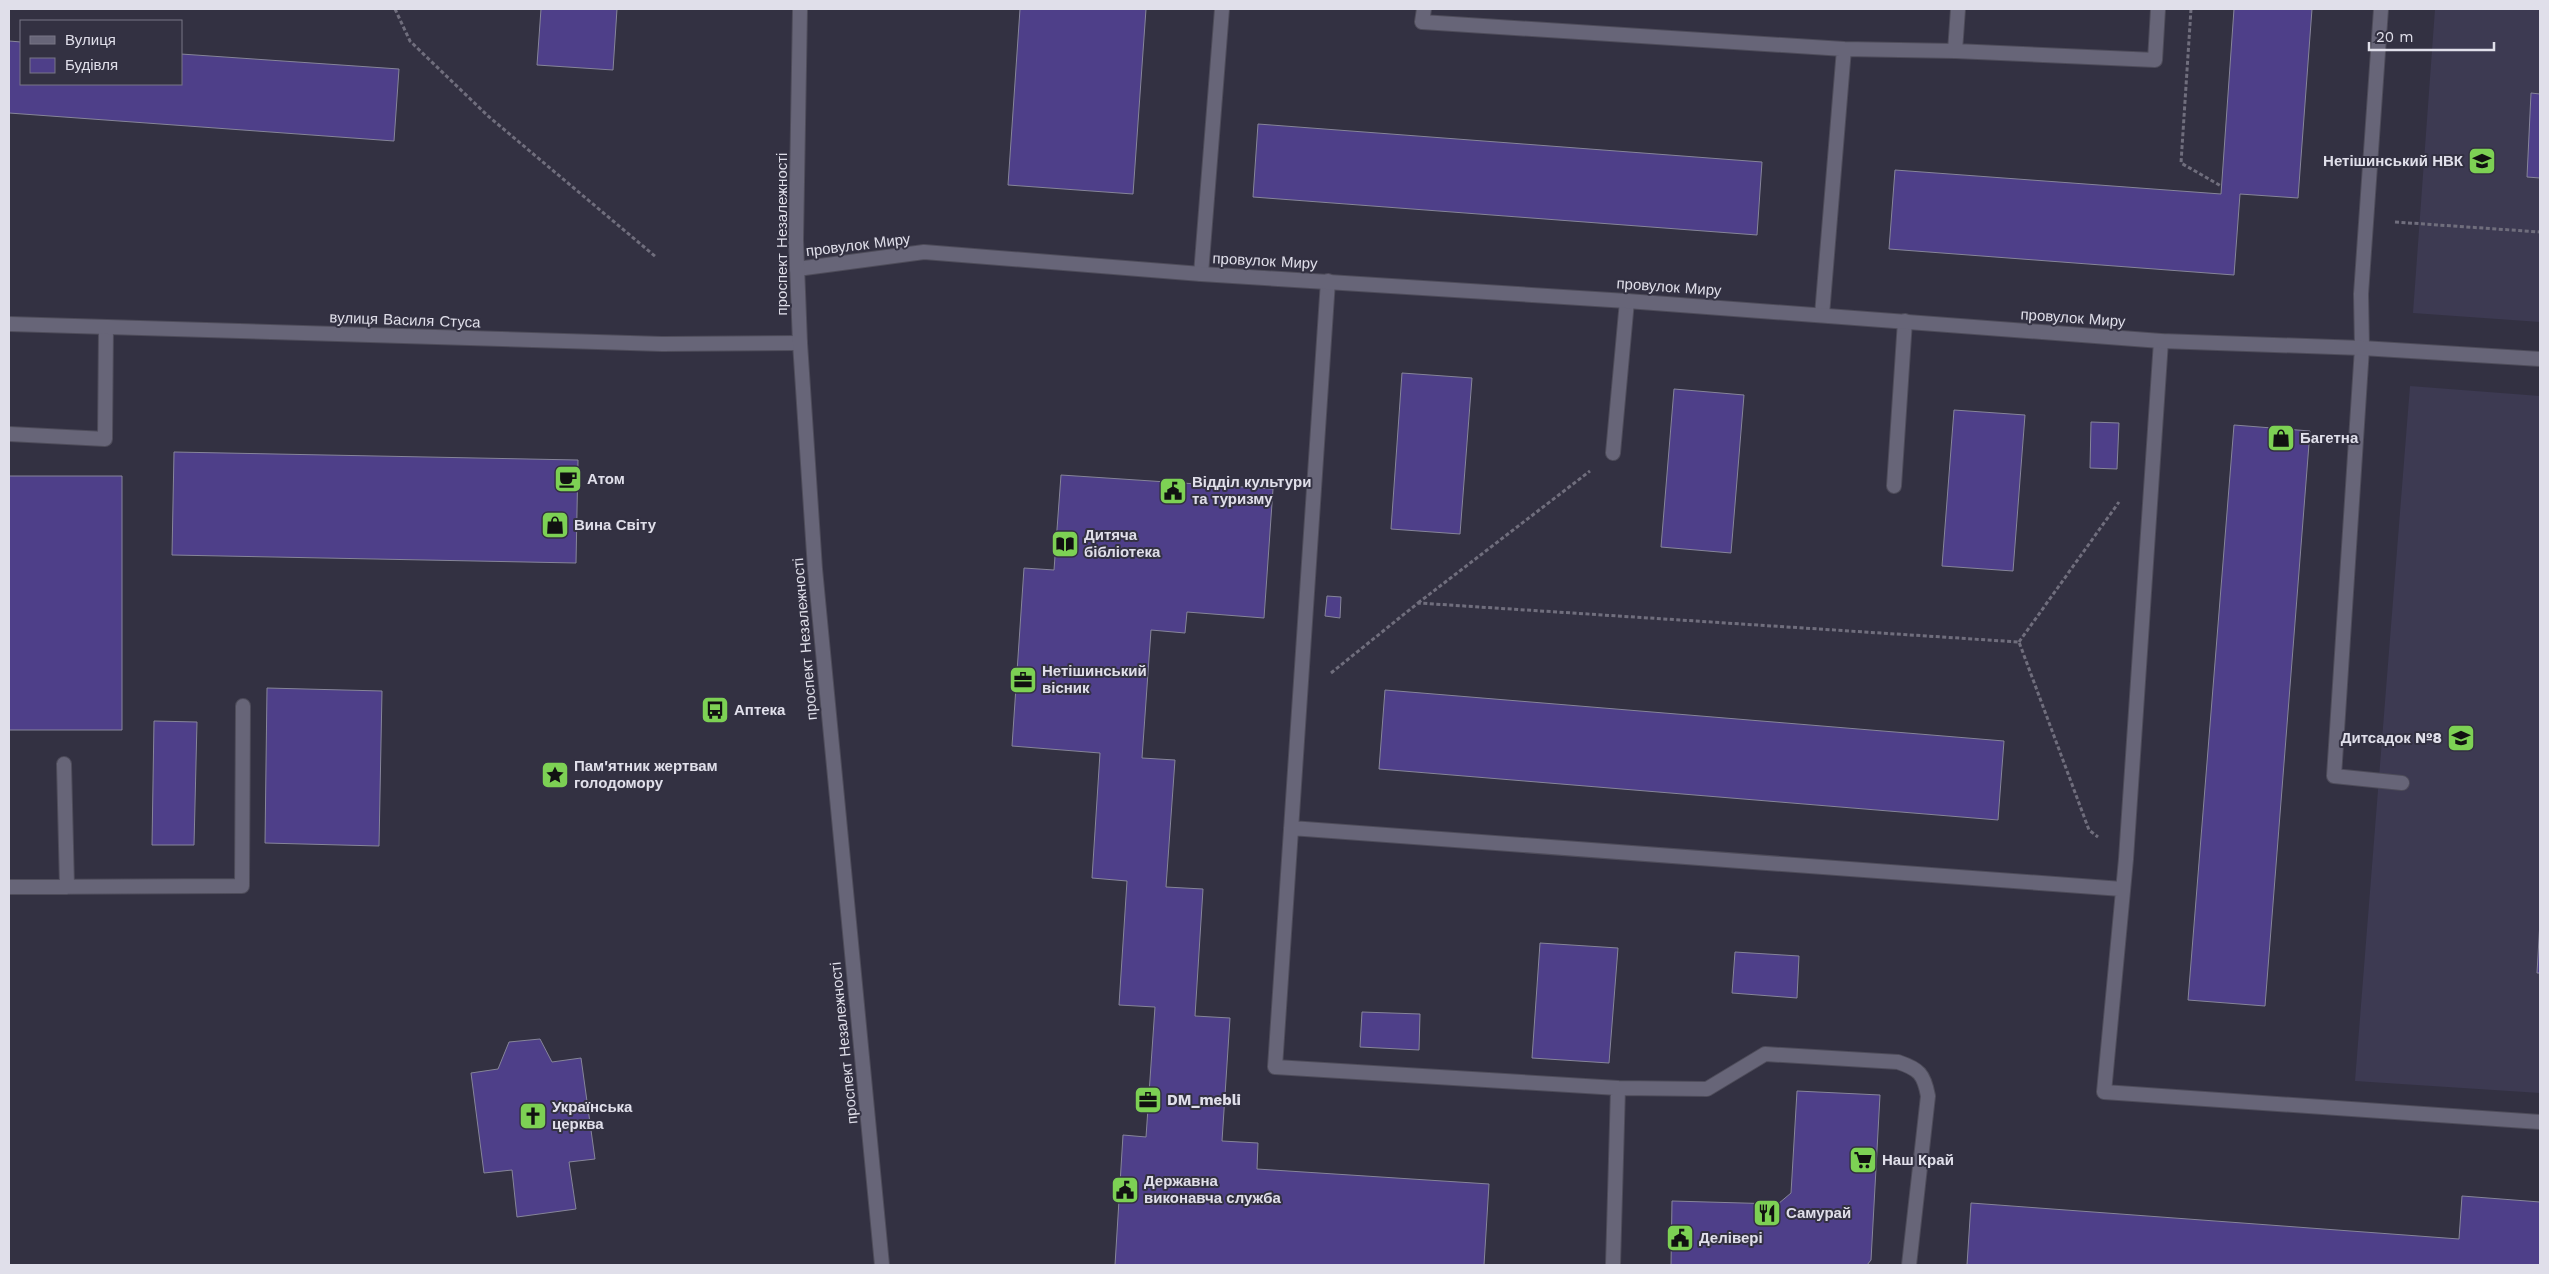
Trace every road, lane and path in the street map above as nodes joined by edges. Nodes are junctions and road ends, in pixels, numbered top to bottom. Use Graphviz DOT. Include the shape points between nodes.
graph roads {
  1 [pos="395,9"];
  2 [pos="800,9"];
  3 [pos="1222,9"];
  4 [pos="1424,9"];
  5 [pos="1958,9"];
  6 [pos="2158,9"];
  7 [pos="2191,9"];
  8 [pos="2381,9"];
  9 [pos="1844,49"];
  10 [pos="1955,51"];
  11 [pos="2221,186"];
  12 [pos="2367,220"];
  13 [pos="2540,232"];
  14 [pos="656,257"];
  15 [pos="797,269"];
  16 [pos="1201,274"];
  17 [pos="1328,281"];
  18 [pos="1627,301"];
  19 [pos="1822,315"];
  20 [pos="1905,321"];
  21 [pos="9,324"];
  22 [pos="106,326"];
  23 [pos="2161,341"];
  24 [pos="800,343"];
  25 [pos="2362,348"];
  26 [pos="2540,359"];
  27 [pos="9,434"];
  28 [pos="1613,453"];
  29 [pos="1894,486"];
  30 [pos="2123,497"];
  31 [pos="1418,603"];
  32 [pos="2020,642"];
  33 [pos="1300,698"];
  34 [pos="243,706"];
  35 [pos="64,764"];
  36 [pos="2402,783"];
  37 [pos="1290,828"];
  38 [pos="2126,859"];
  39 [pos="9,886"];
  40 [pos="67,887"];
  41 [pos="2122,889"];
  42 [pos="1618,1088"];
  43 [pos="2540,1122"];
  44 [pos="882,1265"];
  45 [pos="1613,1265"];
  46 [pos="1909,1265"];
  1 -- 14 [label="path" via="410,41 481,109"];
  2 -- 15 [label="street, проспект Незалежності"];
  3 -- 16 [label="street"];
  4 -- 9 [label="street" via="1422,22"];
  5 -- 10 [label="street"];
  6 -- 10 [label="street" via="2155,60"];
  7 -- 11 [label="path" via="2181,163"];
  8 -- 12 [label="street"];
  9 -- 10 [label="street"];
  9 -- 19 [label="street"];
  12 -- 13 [label="path"];
  12 -- 25 [label="street" via="2361,294"];
  15 -- 16 [label="street, провулок Миру" via="924,252"];
  15 -- 24 [label="street, проспект Незалежності"];
  16 -- 17 [label="street, провулок Миру"];
  17 -- 18 [label="street, провулок Миру"];
  17 -- 33 [label="street"];
  18 -- 19 [label="street, провулок Миру"];
  18 -- 28 [label="street"];
  19 -- 20 [label="street, провулок Миру"];
  20 -- 23 [label="street, провулок Миру"];
  20 -- 29 [label="street"];
  21 -- 22 [label="street, вулиця Василя Стуса"];
  22 -- 24 [label="street, вулиця Василя Стуса" via="662,344"];
  22 -- 27 [label="street" via="105,439"];
  23 -- 25 [label="street, провулок Миру"];
  23 -- 38 [label="street"];
  24 -- 44 [label="street, проспект Незалежності" via="817,589"];
  25 -- 26 [label="street, провулок Миру"];
  25 -- 36 [label="street" via="2334,776"];
  28 -- 31 [label="path"];
  30 -- 32 [label="path"];
  31 -- 32 [label="path"];
  31 -- 33 [label="path"];
  32 -- 38 [label="path" via="2089,830"];
  33 -- 37 [label="street"];
  34 -- 40 [label="street" via="242,886"];
  35 -- 40 [label="street"];
  37 -- 41 [label="street"];
  37 -- 42 [label="street" via="1275,1067"];
  38 -- 41 [label="street"];
  39 -- 40 [label="street"];
  41 -- 43 [label="street" via="2104,1092"];
  42 -- 45 [label="street"];
  42 -- 46 [label="street" via="1706,1089 1765,1054 1898,1062 1914,1067 1925,1080 1928,1096"];
}
